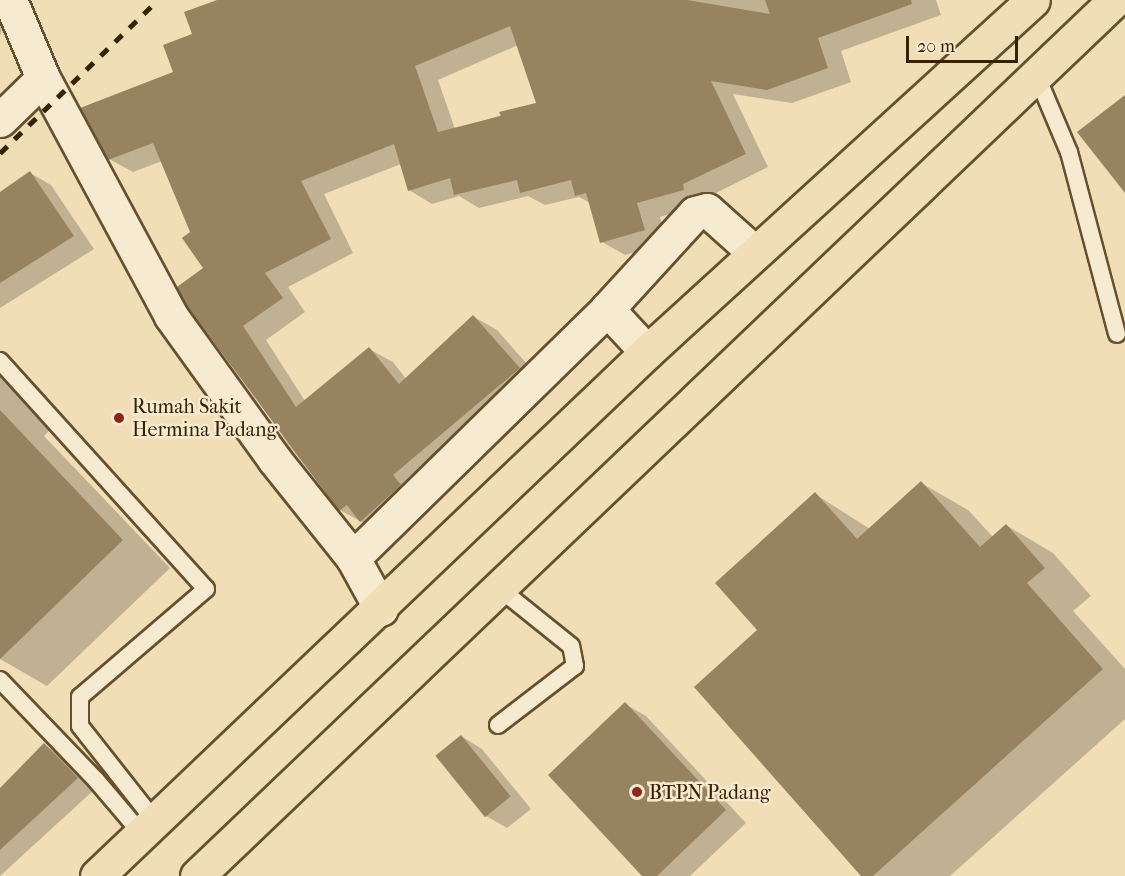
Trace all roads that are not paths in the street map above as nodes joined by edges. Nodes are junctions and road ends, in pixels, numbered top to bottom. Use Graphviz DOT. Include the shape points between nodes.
graph roads {
  1 [pos="10,0"];
  2 [pos="1033,0"];
  3 [pos="1114,0"];
  4 [pos="1035,74"];
  5 [pos="43,78"];
  6 [pos="0,120"];
  7 [pos="754,252"];
  8 [pos="608,309"];
  9 [pos="1117,334"];
  10 [pos="647,352"];
  11 [pos="0,361"];
  12 [pos="353,558"];
  13 [pos="500,589"];
  14 [pos="381,609"];
  15 [pos="0,680"];
  16 [pos="498,725"];
  17 [pos="147,827"];
  18 [pos="97,876"];
  19 [pos="197,876"];
  1 -- 5 [label="street"];
  2 -- 7 [label="main road"];
  3 -- 4 [label="main road"];
  4 -- 9 [label="lane" via="1069,152"];
  4 -- 13 [label="main road"];
  5 -- 6 [label="street"];
  5 -- 12 [label="street" via="171,316 274,459"];
  7 -- 8 [label="street" via="707,210 695,213"];
  7 -- 10 [label="main road"];
  8 -- 10 [label="street"];
  8 -- 12 [label="street"];
  10 -- 14 [label="main road"];
  11 -- 17 [label="lane" via="206,589 80,697 80,726"];
  12 -- 14 [label="street"];
  13 -- 16 [label="lane" via="571,646 574,666"];
  13 -- 19 [label="main road"];
  14 -- 17 [label="main road"];
  15 -- 17 [label="lane"];
  17 -- 18 [label="main road"];
}
